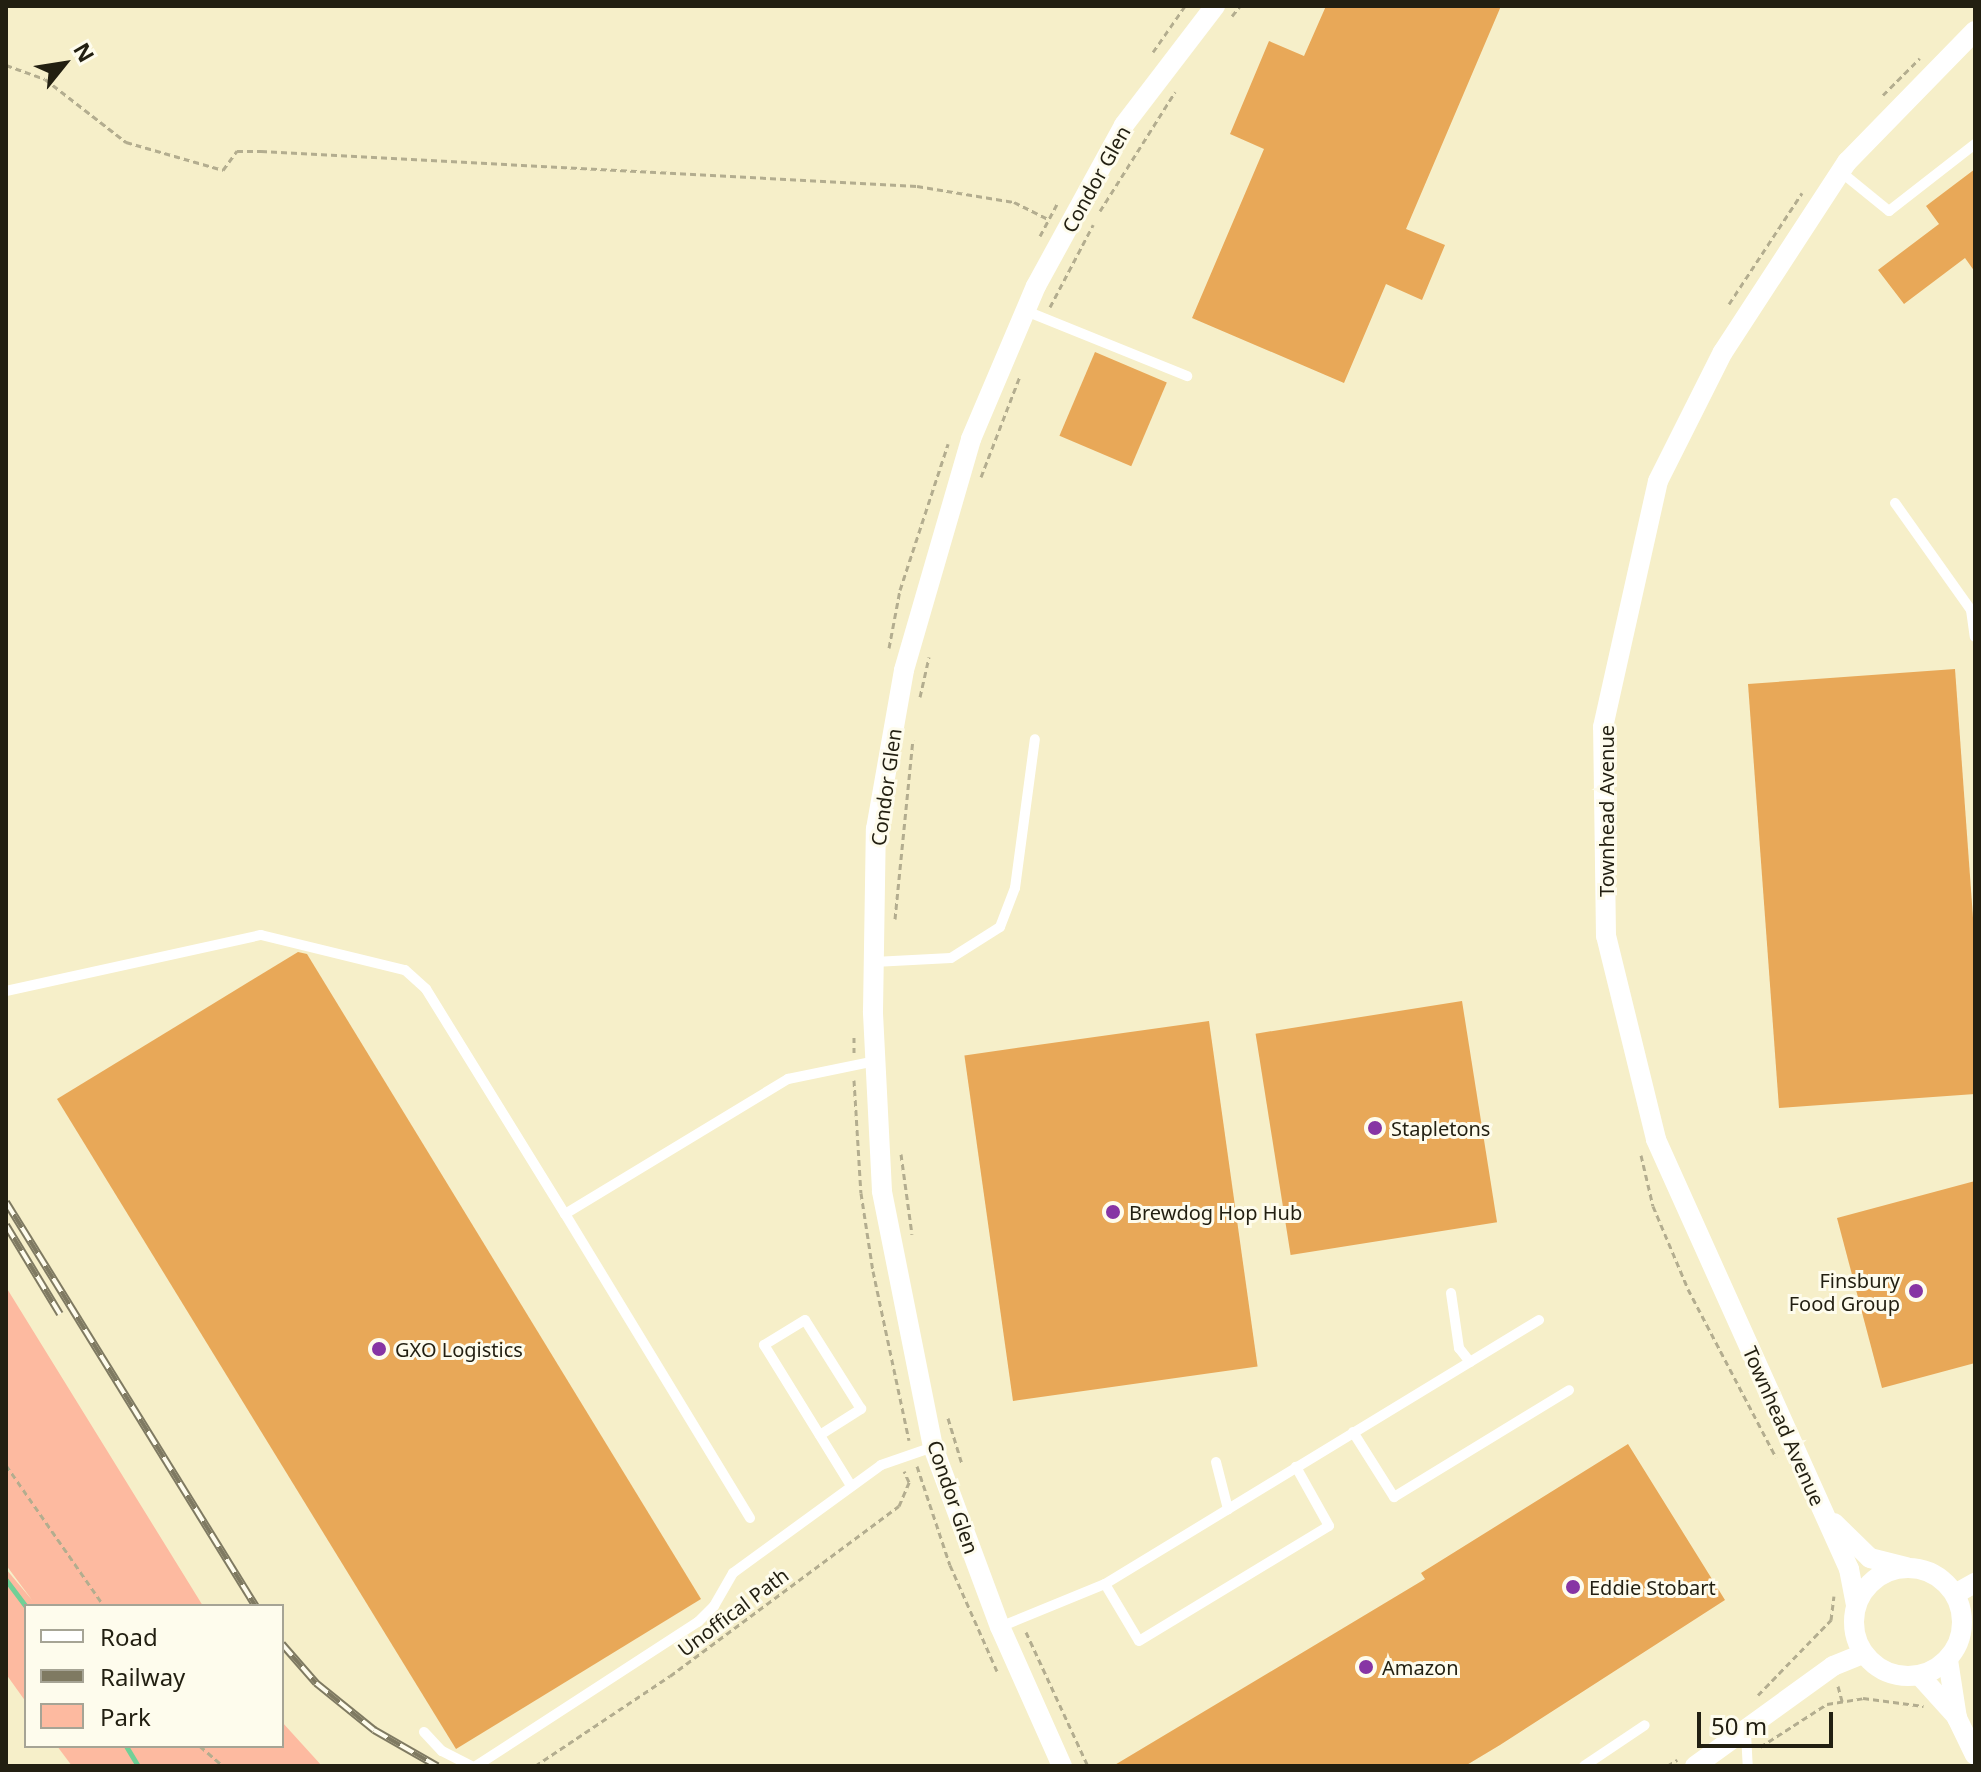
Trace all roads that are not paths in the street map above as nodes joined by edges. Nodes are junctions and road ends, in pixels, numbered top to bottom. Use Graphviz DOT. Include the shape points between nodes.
graph roads {
  1 [pos="1223,12"];
  2 [pos="1974,35"];
  3 [pos="1975,144"];
  4 [pos="1841,172"];
  5 [pos="1035,314"];
  6 [pos="1187,376"];
  7 [pos="1895,503"];
  8 [pos="1975,637"];
  9 [pos="1035,739"];
  10 [pos="883,962"];
  11 [pos="6,991"];
  12 [pos="876,1061"];
  13 [pos="565,1214"];
  14 [pos="1451,1293"];
  15 [pos="1539,1320"];
  16 [pos="1470,1362"];
  17 [pos="1569,1390"];
  18 [pos="1353,1432"];
  19 [pos="820,1435"];
  20 [pos="923,1450"];
  21 [pos="1216,1462"];
  22 [pos="1296,1467"];
  23 [pos="851,1486"];
  24 [pos="1228,1509"];
  25 [pos="1825,1515"];
  26 [pos="750,1518"];
  27 [pos="1908,1567"];
  28 [pos="1975,1583"];
  29 [pos="1105,1584"];
  30 [pos="1955,1594"];
  31 [pos="1856,1605"];
  32 [pos="1000,1627"];
  33 [pos="1863,1654"];
  34 [pos="1948,1660"];
  35 [pos="1920,1676"];
  36 [pos="1957,1718"];
  37 [pos="1645,1725"];
  38 [pos="424,1732"];
  39 [pos="1746,1733"];
  40 [pos="1975,1755"];
  41 [pos="1690,1761"];
  42 [pos="1747,1762"];
  43 [pos="474,1766"];
  44 [pos="1062,1766"];
  45 [pos="1584,1766"];
  1 -- 5 [label="street, Condor Glen" via="1124,125 1067,230"];
  2 -- 4 [label="street, Townhead Avenue"];
  3 -- 4 [label="lane" via="1889,211"];
  4 -- 25 [label="street, Townhead Avenue" via="1723,352 1658,481 1603,727 1606,936 1656,1139"];
  5 -- 6 [label="lane"];
  5 -- 10 [label="street, Condor Glen" via="971,439 904,670 876,829"];
  7 -- 8 [label="lane" via="1971,610"];
  9 -- 10 [label="lane" via="1015,888 1000,927 951,958"];
  10 -- 12 [label="street, Condor Glen"];
  11 -- 13 [label="lane" via="261,935 405,970 426,989"];
  12 -- 13 [label="lane" via="788,1079"];
  12 -- 20 [label="street, Condor Glen" via="882,1191"];
  13 -- 26 [label="lane"];
  14 -- 16 [label="lane" via="1459,1348"];
  15 -- 16 [label="lane"];
  16 -- 18 [label="lane"];
  17 -- 18 [label="lane" via="1394,1497"];
  18 -- 22 [label="lane"];
  19 -- 19 [label="lane" via="861,1409 805,1320 764,1345"];
  19 -- 23 [label="lane"];
  20 -- 23 [label="lane" via="898,1456"];
  20 -- 32 [label="street, Condor Glen"];
  21 -- 24 [label="lane"];
  22 -- 24 [label="lane"];
  22 -- 29 [label="lane" via="1329,1526 1316,1534 1139,1641"];
  23 -- 43 [label="lane" via="733,1573 698,1622"];
  24 -- 29 [label="lane"];
  25 -- 27 [label="street, Townhead Avenue" via="1870,1558"];
  25 -- 31 [label="street, Townhead Avenue" via="1849,1569"];
  27 -- 30 [label="street" via="1939,1577"];
  27 -- 31 [label="street" via="1876,1578"];
  28 -- 30 [label="street"];
  29 -- 32 [label="lane"];
  30 -- 34 [label="street" via="1962,1632"];
  31 -- 33 [label="street" via="1856,1639"];
  32 -- 44 [label="street, Condor Glen"];
  33 -- 35 [label="street" via="1888,1673"];
  33 -- 39 [label="street" via="1833,1666"];
  34 -- 35 [label="street"];
  34 -- 36 [label="street"];
  35 -- 36 [label="street"];
  36 -- 40 [label="street"];
  37 -- 45 [label="lane"];
  38 -- 43 [label="lane" via="442,1751"];
  39 -- 41 [label="street"];
  39 -- 42 [label="lane"];
}
